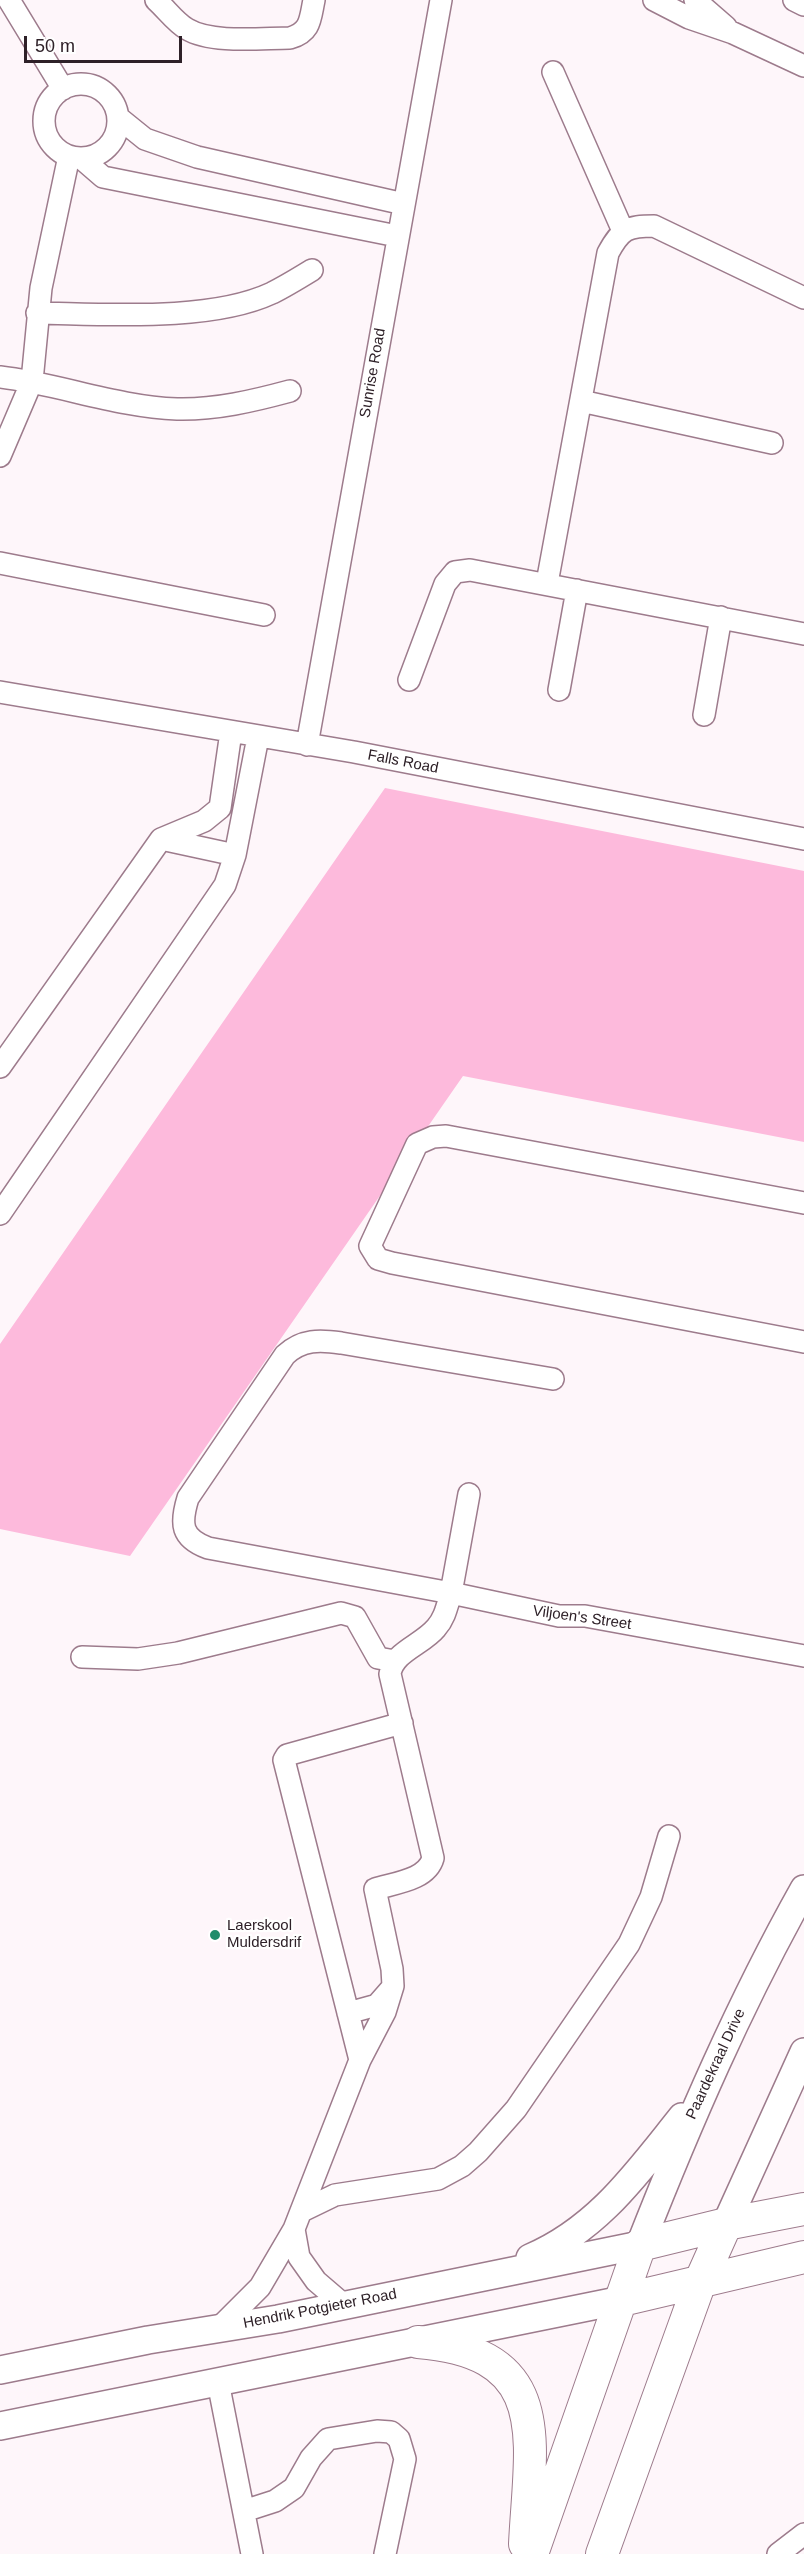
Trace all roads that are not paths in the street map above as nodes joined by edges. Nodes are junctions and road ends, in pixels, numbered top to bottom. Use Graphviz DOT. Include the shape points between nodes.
graph roads {
  1 [pos="9,0"];
  2 [pos="156,0"];
  3 [pos="314,0"];
  4 [pos="441,0"];
  5 [pos="654,0"];
  6 [pos="695,0"];
  7 [pos="794,0"];
  8 [pos="804,5"];
  9 [pos="733,33"];
  10 [pos="804,66"];
  11 [pos="553,72"];
  12 [pos="63,89"];
  13 [pos="118,118"];
  14 [pos="75,157"];
  15 [pos="404,204"];
  16 [pos="623,231"];
  17 [pos="397,236"];
  18 [pos="312,270"];
  19 [pos="804,298"];
  20 [pos="37,313"];
  21 [pos="0,377"];
  22 [pos="32,381"];
  23 [pos="290,392"];
  24 [pos="581,401"];
  25 [pos="772,442"];
  26 [pos="0,456"];
  27 [pos="0,563"];
  28 [pos="547,583"];
  29 [pos="578,590"];
  30 [pos="264,615"];
  31 [pos="721,617"];
  32 [pos="804,634"];
  33 [pos="409,680"];
  34 [pos="559,690"];
  35 [pos="0,692"];
  36 [pos="704,715"];
  37 [pos="231,732"];
  38 [pos="258,737"];
  39 [pos="308,745"];
  40 [pos="225,777"];
  41 [pos="249,783"];
  42 [pos="161,839"];
  43 [pos="804,840"];
  44 [pos="235,855"];
  45 [pos="0,1067"];
  46 [pos="804,1203"];
  47 [pos="0,1214"];
  48 [pos="804,1342"];
  49 [pos="553,1379"];
  50 [pos="468,1494"];
  51 [pos="451,1593"];
  52 [pos="804,1656"];
  53 [pos="81,1657"];
  54 [pos="394,1661"];
  55 [pos="402,1723"];
  56 [pos="669,1836"];
  57 [pos="804,1889"];
  58 [pos="393,1986"];
  59 [pos="348,2013"];
  60 [pos="804,2052"];
  61 [pos="360,2060"];
  62 [pos="704,2090"];
  63 [pos="804,2209"];
  64 [pos="298,2220"];
  65 [pos="726,2223"];
  66 [pos="640,2245"];
  67 [pos="804,2257"];
  68 [pos="487,2276"];
  69 [pos="700,2282"];
  70 [pos="622,2300"];
  71 [pos="344,2305"];
  72 [pos="219,2328"];
  73 [pos="418,2342"];
  74 [pos="0,2370"];
  75 [pos="218,2382"];
  76 [pos="0,2426"];
  77 [pos="244,2511"];
  78 [pos="804,2534"];
  79 [pos="252,2554"];
  80 [pos="385,2554"];
  81 [pos="524,2554"];
  82 [pos="532,2554"];
  83 [pos="602,2554"];
  84 [pos="777,2554"];
  1 -- 12 [label="street"];
  2 -- 3 [label="street" via="185,28 199,34 279,38 302,35 309,27"];
  4 -- 15 [label="street, Sunrise Road"];
  5 -- 9 [label="street" via="689,18"];
  6 -- 9 [label="street"];
  7 -- 8 [label="street"];
  9 -- 10 [label="street"];
  11 -- 16 [label="street"];
  12 -- 13 [label="street" via="87,84 99,88 116,106"];
  12 -- 14 [label="street" via="47,107 44,119 51,141"];
  13 -- 14 [label="street" via="117,131 104,151"];
  13 -- 15 [label="street" via="145,139 196,157"];
  14 -- 17 [label="street" via="103,177"];
  14 -- 20 [label="street"];
  15 -- 17 [label="street, Sunrise Road"];
  16 -- 19 [label="street" via="635,226 654,226"];
  16 -- 24 [label="street" via="608,253"];
  17 -- 39 [label="street, Sunrise Road"];
  18 -- 20 [label="street" via="271,293 221,307 159,314"];
  20 -- 22 [label="street"];
  21 -- 22 [label="street"];
  22 -- 23 [label="street" via="176,409 220,406"];
  22 -- 26 [label="street"];
  24 -- 25 [label="street"];
  24 -- 28 [label="street"];
  27 -- 30 [label="street"];
  28 -- 29 [label="street"];
  28 -- 33 [label="street" via="470,570 455,573 445,584"];
  29 -- 31 [label="street"];
  29 -- 34 [label="street"];
  31 -- 32 [label="street"];
  31 -- 36 [label="street"];
  35 -- 37 [label="street, Falls Road"];
  37 -- 38 [label="street, Falls Road"];
  37 -- 40 [label="street"];
  38 -- 39 [label="street, Falls Road"];
  38 -- 41 [label="street"];
  39 -- 43 [label="street, Falls Road"];
  40 -- 41 [label="street"];
  40 -- 42 [label="street" via="223,798 216,812"];
  41 -- 44 [label="street"];
  42 -- 44 [label="street"];
  42 -- 45 [label="street"];
  44 -- 47 [label="street" via="225,885"];
  46 -- 48 [label="street" via="446,1136 433,1137 417,1144 370,1246 378,1259 392,1263"];
  49 -- 51 [label="street, Viljoen's Street" via="341,1343 304,1343 285,1355 188,1498 183,1514 186,1534 208,1548"];
  50 -- 51 [label="street"];
  51 -- 52 [label="street, Viljoen's Street" via="559,1616 585,1616"];
  51 -- 54 [label="street" via="435,1630"];
  53 -- 54 [label="street" via="138,1659 178,1653 341,1614 354,1617 378,1658"];
  54 -- 55 [label="street" via="390,1674"];
  55 -- 58 [label="street" via="433,1858 431,1868 424,1874 375,1889"];
  55 -- 59 [label="street" via="284,1758"];
  56 -- 64 [label="street" via="651,1897 629,1944 516,2109 478,2152 438,2180 335,2195"];
  57 -- 62 [label="main road, Paardekraal Drive" via="766,1956"];
  58 -- 59 [label="street" via="377,2005"];
  58 -- 61 [label="street" via="385,2012"];
  59 -- 61 [label="street"];
  60 -- 65 [label="main road"];
  61 -- 64 [label="street"];
  62 -- 66 [label="main road, Paardekraal Drive"];
  62 -- 68 [label="main road" via="617,2198 591,2222 554,2248"];
  63 -- 65 [label="highway"];
  64 -- 71 [label="street" via="299,2257 316,2281"];
  64 -- 72 [label="street" via="261,2287"];
  65 -- 66 [label="highway"];
  65 -- 69 [label="highway"];
  66 -- 68 [label="main road, Hendrik Potgieter Road"];
  66 -- 70 [label="highway"];
  67 -- 69 [label="highway"];
  68 -- 71 [label="main road, Hendrik Potgieter Road"];
  69 -- 70 [label="highway"];
  69 -- 83 [label="highway"];
  70 -- 73 [label="main road"];
  70 -- 82 [label="highway"];
  71 -- 72 [label="main road, Hendrik Potgieter Road"];
  72 -- 74 [label="main road, Hendrik Potgieter Road"];
  73 -- 75 [label="main road"];
  73 -- 81 [label="highway" via="446,2344 475,2353 496,2366 522,2396 530,2422"];
  75 -- 76 [label="main road"];
  75 -- 77 [label="street"];
  77 -- 79 [label="street"];
  77 -- 80 [label="street" via="275,2501 294,2488 311,2458 328,2439 391,2432 399,2439 405,2458"];
  78 -- 84 [label="street"];
}
